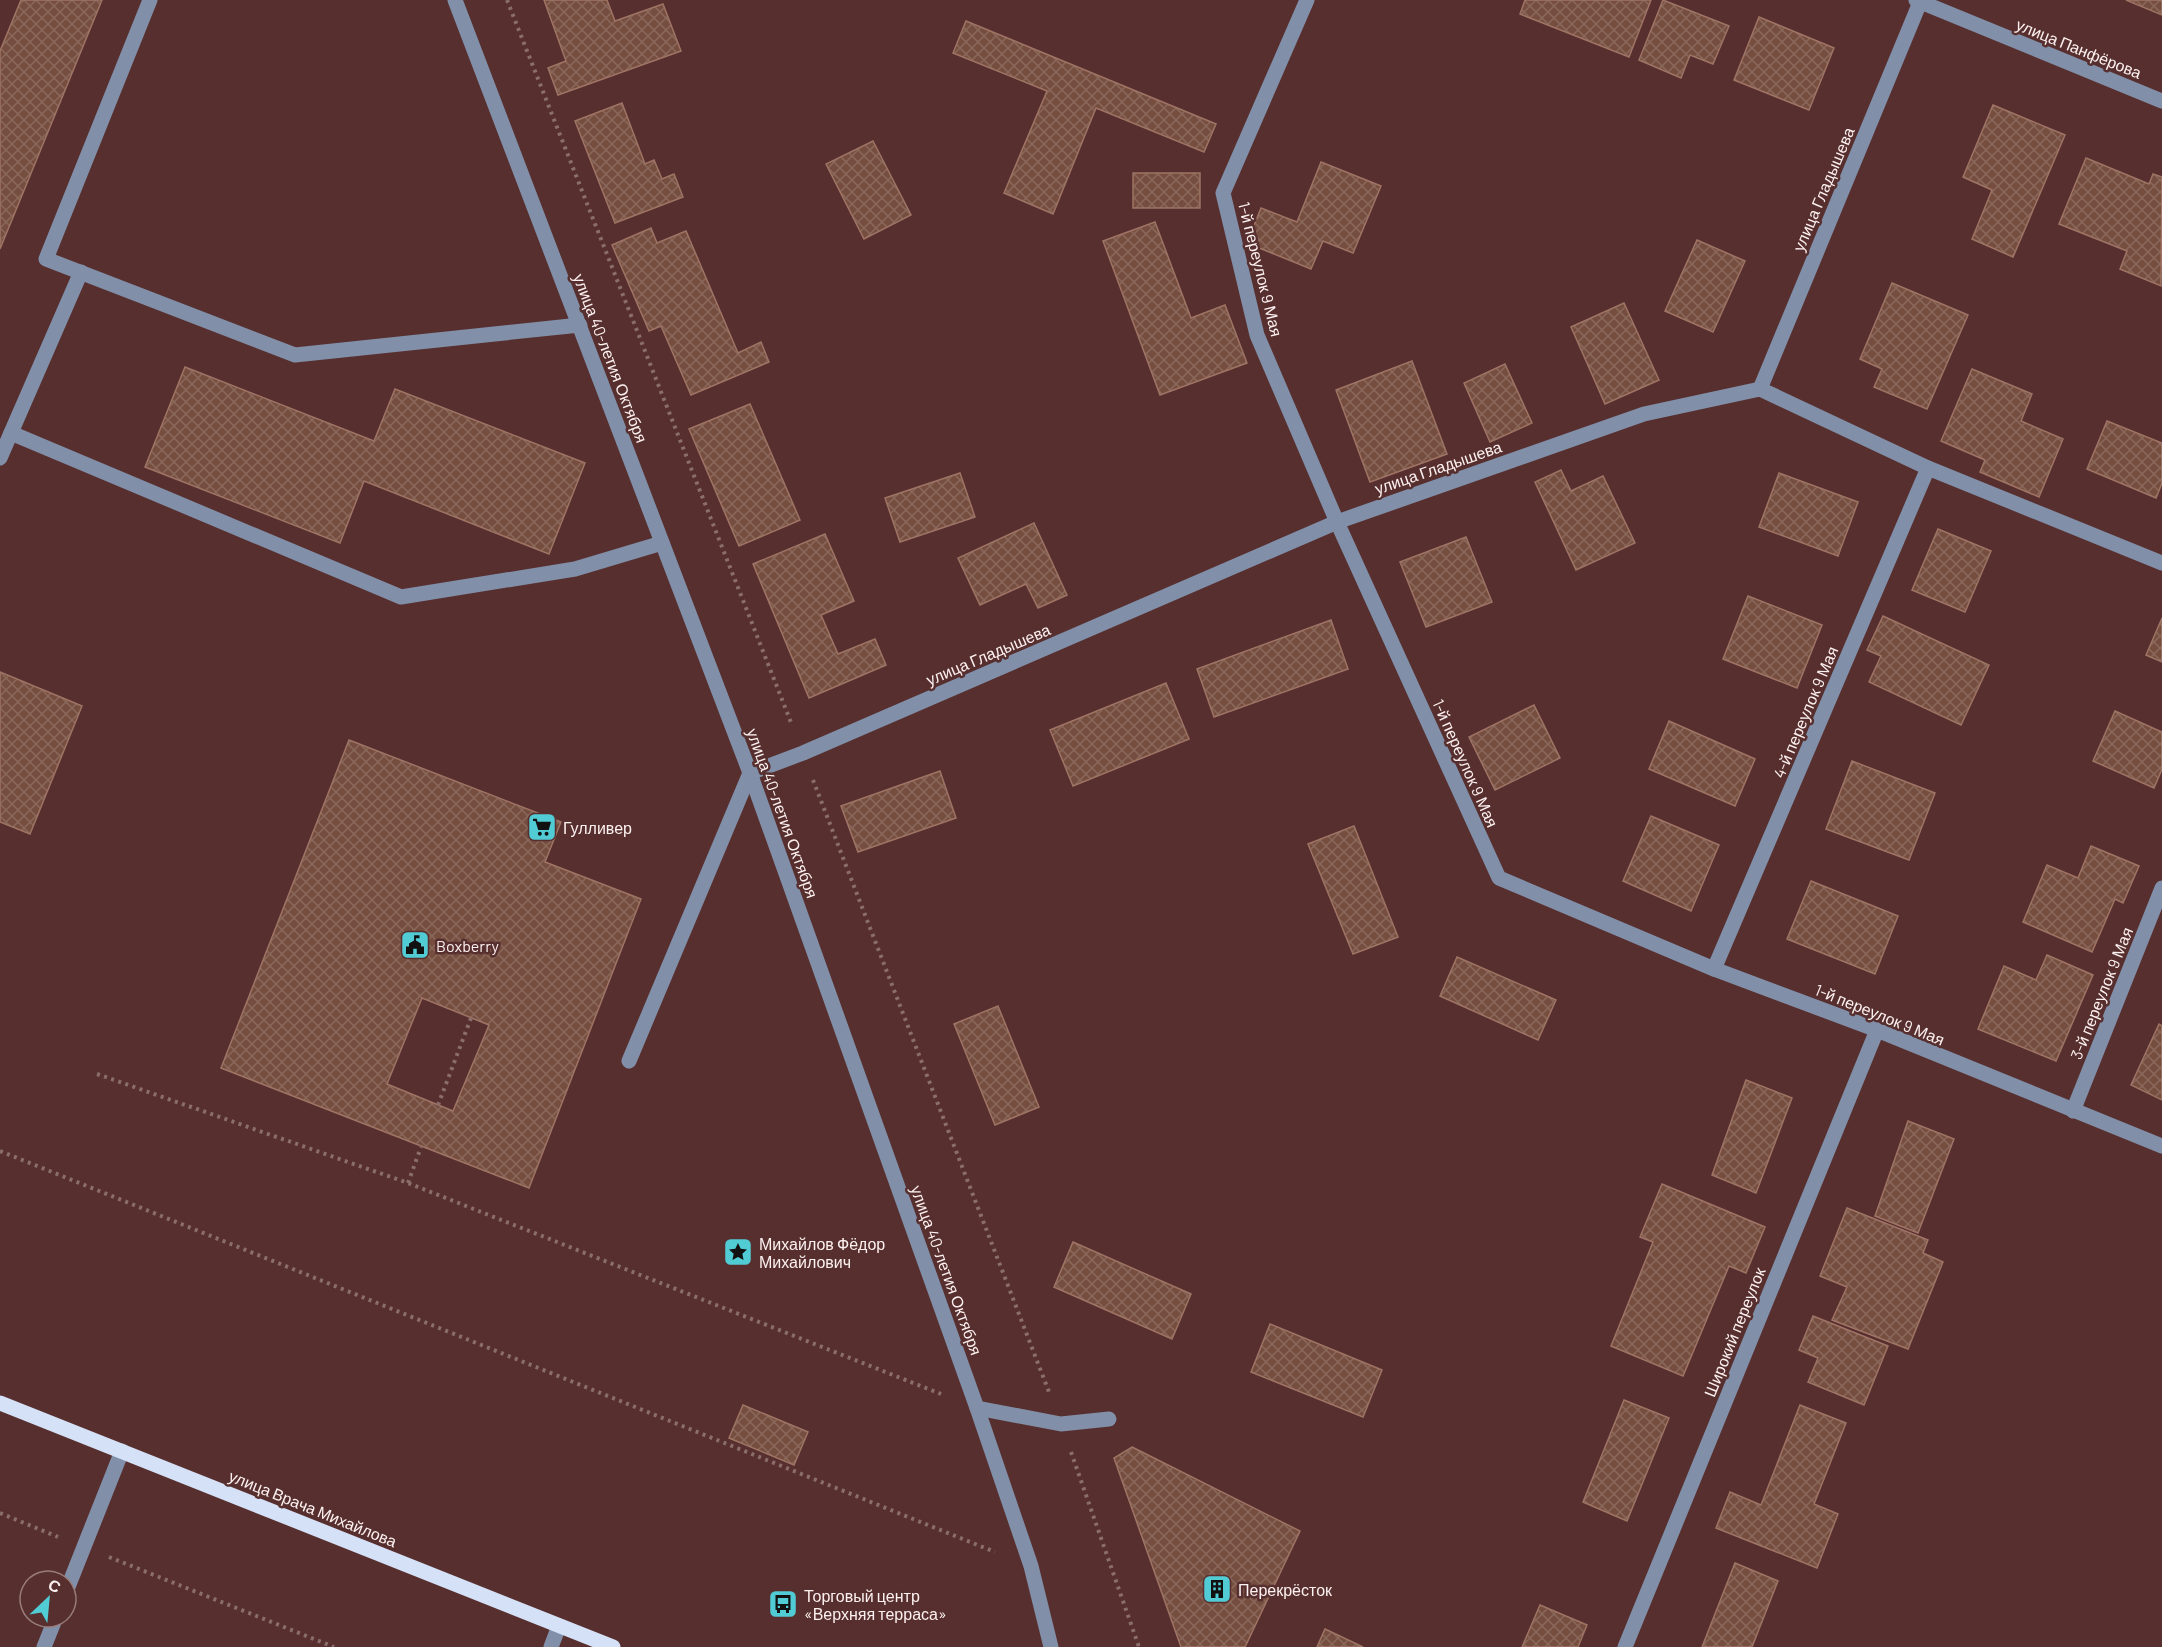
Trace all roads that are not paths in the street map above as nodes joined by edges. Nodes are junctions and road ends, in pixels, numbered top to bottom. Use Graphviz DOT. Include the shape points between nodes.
graph roads {
  1 [pos="150,0"];
  2 [pos="455,0"];
  3 [pos="1307,0"];
  4 [pos="1919,1"];
  5 [pos="2162,101"];
  6 [pos="81,272"];
  7 [pos="580,326"];
  8 [pos="1760,389"];
  9 [pos="11,433"];
  10 [pos="0,458"];
  11 [pos="1928,468"];
  12 [pos="1337,522"];
  13 [pos="662,543"];
  14 [pos="2162,563"];
  15 [pos="750,773"];
  16 [pos="2162,888"];
  17 [pos="1714,969"];
  18 [pos="1876,1030"];
  19 [pos="629,1061"];
  20 [pos="2073,1111"];
  21 [pos="2162,1146"];
  22 [pos="0,1402"];
  23 [pos="977,1408"];
  24 [pos="1109,1419"];
  25 [pos="122,1451"];
  26 [pos="75,1569"];
  27 [pos="559,1626"];
  28 [pos="51,1629"];
  29 [pos="44,1647"];
  30 [pos="551,1647"];
  31 [pos="612,1647"];
  32 [pos="1051,1647"];
  33 [pos="1624,1647"];
  1 -- 6 [label="street" via="46,259"];
  2 -- 7 [label="street, улица 40-летия Октября"];
  3 -- 12 [label="street, 1-й переулок 9 Мая" via="1223,193 1257,335"];
  4 -- 5 [label="street, улица Панфёрова"];
  4 -- 8 [label="street, улица Гладышева"];
  6 -- 7 [label="street" via="295,355"];
  6 -- 9 [label="street"];
  7 -- 13 [label="street, улица 40-летия Октября"];
  8 -- 11 [label="street"];
  8 -- 12 [label="street, улица Гладышева" via="1644,414"];
  9 -- 10 [label="street"];
  9 -- 13 [label="street" via="401,597 575,569"];
  11 -- 14 [label="street"];
  11 -- 17 [label="street, 4-й переулок 9 Мая"];
  12 -- 15 [label="street, улица Гладышева"];
  12 -- 17 [label="street, 1-й переулок 9 Мая" via="1499,878"];
  13 -- 15 [label="street, улица 40-летия Октября"];
  15 -- 19 [label="street"];
  15 -- 23 [label="street, улица 40-летия Октября"];
  16 -- 20 [label="street, 3-й переулок 9 Мая"];
  17 -- 18 [label="street, 1-й переулок 9 Мая"];
  18 -- 20 [label="street, 1-й переулок 9 Мая"];
  18 -- 33 [label="street, Широкий переулок"];
  20 -- 21 [label="street, 1-й переулок 9 Мая"];
  22 -- 25 [label="main road, улица Врача Михайлова"];
  23 -- 24 [label="street" via="1061,1424"];
  23 -- 32 [label="street, улица 40-летия Октября" via="1032,1566"];
  25 -- 26 [label="street"];
  25 -- 27 [label="main road, улица Врача Михайлова"];
  27 -- 30 [label="street"];
  27 -- 31 [label="main road, улица Врача Михайлова"];
  28 -- 29 [label="street"];
}
